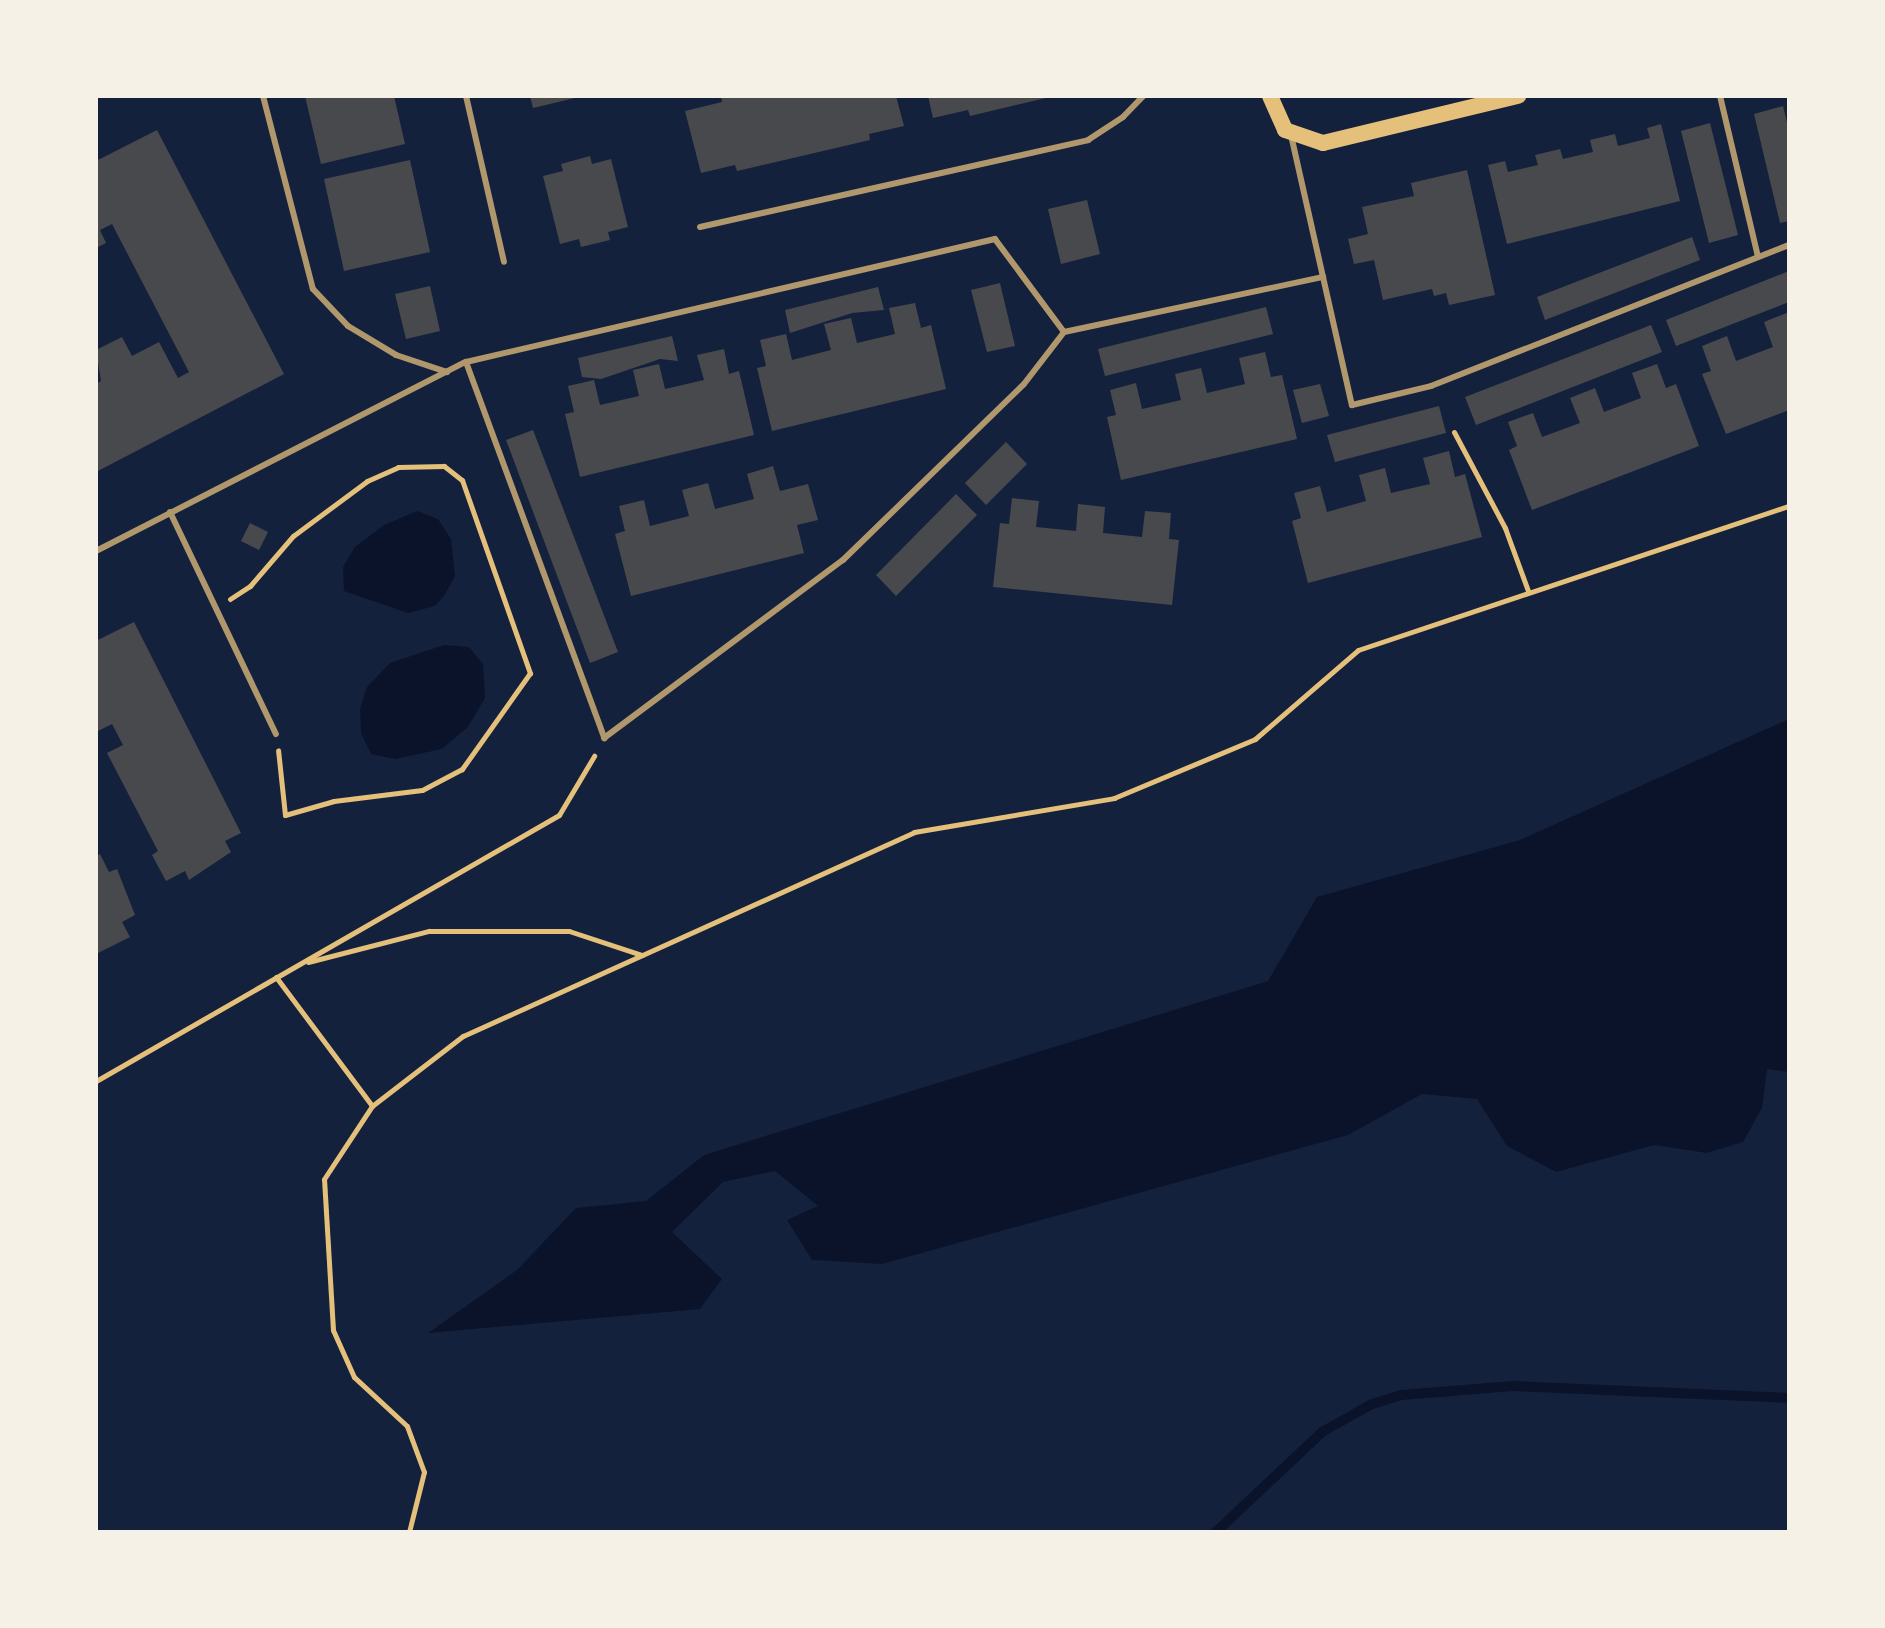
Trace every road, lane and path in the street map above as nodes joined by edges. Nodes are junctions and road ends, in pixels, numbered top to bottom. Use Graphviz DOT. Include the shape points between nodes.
graph roads {
  1 [pos="263,96"];
  2 [pos="466,96"];
  3 [pos="1143,96"];
  4 [pos="1270,96"];
  5 [pos="1518,96"];
  6 [pos="1720,96"];
  7 [pos="1291,135"];
  8 [pos="700,227"];
  9 [pos="1789,245"];
  10 [pos="1758,257"];
  11 [pos="504,262"];
  12 [pos="1323,277"];
  13 [pos="1064,332"];
  14 [pos="466,362"];
  15 [pos="447,372"];
  16 [pos="1454,432"];
  17 [pos="1789,506"];
  18 [pos="170,512"];
  19 [pos="96,551"];
  20 [pos="1528,591"];
  21 [pos="216,608"];
  22 [pos="276,734"];
  23 [pos="604,738"];
  24 [pos="642,955"];
  25 [pos="299,964"];
  26 [pos="276,977"];
  27 [pos="96,1081"];
  28 [pos="372,1106"];
  29 [pos="409,1532"];
  1 -- 15 [label="lane" via="313,289 360,334 396,355"];
  2 -- 11 [label="lane"];
  3 -- 8 [label="lane" via="1088,140"];
  4 -- 7 [label="main road" via="1278,124"];
  5 -- 7 [label="main road" via="1323,143"];
  6 -- 10 [label="lane"];
  7 -- 12 [label="lane"];
  9 -- 10 [label="lane"];
  10 -- 12 [label="lane" via="1431,386 1352,405"];
  12 -- 13 [label="lane"];
  13 -- 14 [label="lane" via="995,239"];
  13 -- 23 [label="lane" via="1024,384 843,560"];
  14 -- 15 [label="lane"];
  14 -- 23 [label="lane"];
  15 -- 18 [label="lane"];
  16 -- 20 [label="path" via="1505,528"];
  17 -- 20 [label="path"];
  18 -- 19 [label="lane"];
  18 -- 21 [label="lane"];
  20 -- 24 [label="path" via="1358,650 1255,739 1114,798 914,832"];
  21 -- 22 [label="lane"];
  21 -- 22 [label="path" via="250,586 293,536 367,481 423,463 444,466 462,480 530,673 485,745 462,769 422,790 334,801 285,815"];
  23 -- 25 [label="path" via="559,815"];
  24 -- 25 [label="path" via="569,931 429,931"];
  24 -- 28 [label="path" via="463,1036"];
  25 -- 26 [label="path"];
  26 -- 27 [label="path"];
  26 -- 28 [label="path"];
  28 -- 29 [label="path" via="324,1179 333,1330 354,1377 407,1426 424,1472"];
}
